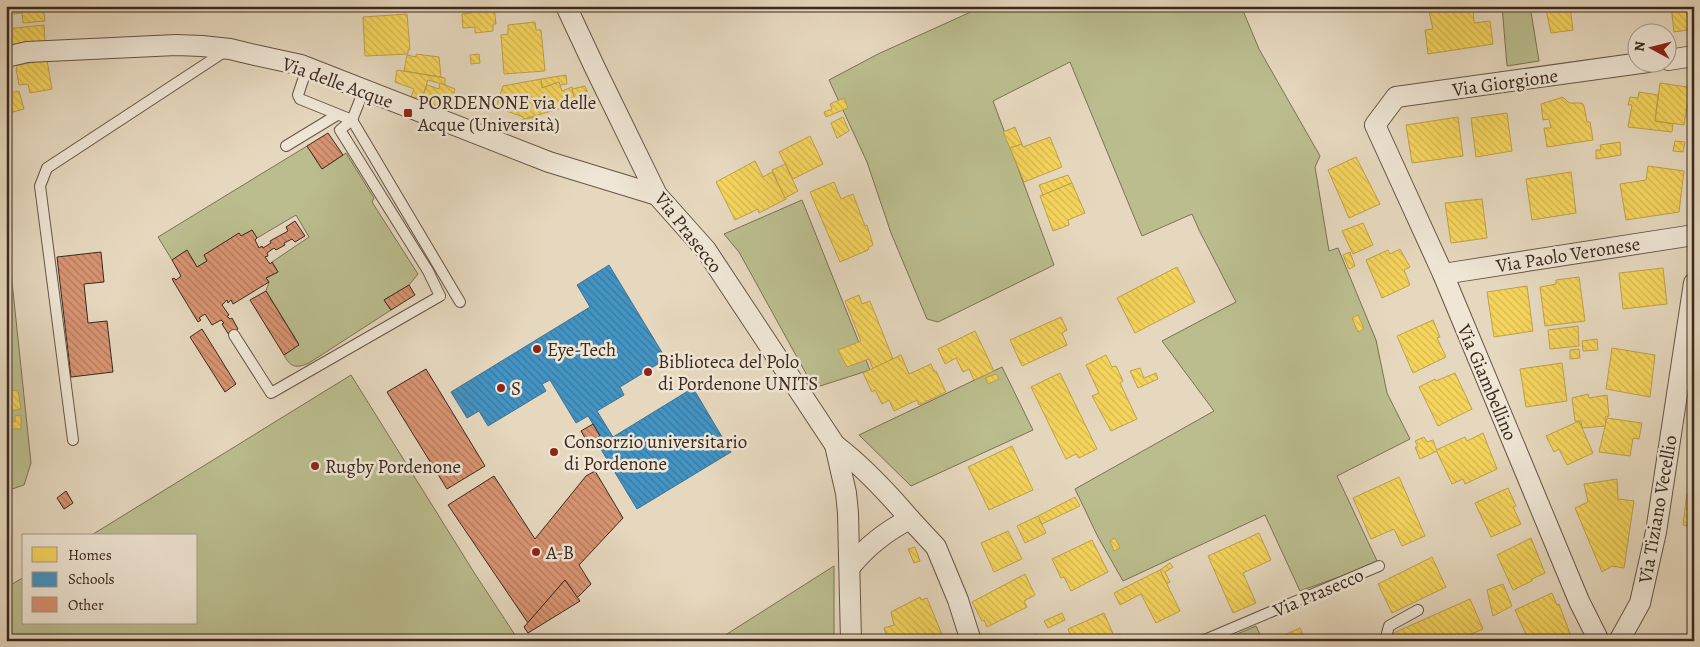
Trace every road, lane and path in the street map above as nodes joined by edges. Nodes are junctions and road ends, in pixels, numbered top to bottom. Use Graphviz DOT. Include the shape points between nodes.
graph roads {
  1 [pos="566,6"];
  2 [pos="230,49"];
  3 [pos="1694,56"];
  4 [pos="6,58"];
  5 [pos="1678,58"];
  6 [pos="1628,65"];
  7 [pos="304,67"];
  8 [pos="364,90"];
  9 [pos="337,114"];
  10 [pos="352,120"];
  11 [pos="1375,125"];
  12 [pos="286,146"];
  13 [pos="657,195"];
  14 [pos="1694,235"];
  15 [pos="1443,274"];
  16 [pos="1694,283"];
  17 [pos="460,302"];
  18 [pos="234,334"];
  19 [pos="73,440"];
  20 [pos="835,445"];
  21 [pos="910,519"];
  22 [pos="1378,566"];
  23 [pos="850,567"];
  24 [pos="1418,610"];
  25 [pos="851,641"];
  26 [pos="971,641"];
  27 [pos="1202,641"];
  28 [pos="1388,641"];
  29 [pos="1598,641"];
  30 [pos="1619,641"];
  1 -- 13 [label="street, Via Prasecco"];
  2 -- 4 [label="street, Via delle Acque" via="176,45 27,52"];
  2 -- 7 [label="street, Via delle Acque"];
  2 -- 19 [label="lane" via="47,168 40,186"];
  3 -- 5 [label="street"];
  6 -- 11 [label="street, Via Giorgione" via="1396,97"];
  7 -- 8 [label="street, Via delle Acque"];
  7 -- 9 [label="lane" via="300,99"];
  8 -- 10 [label="lane"];
  8 -- 13 [label="street, Via delle Acque" via="550,162"];
  9 -- 10 [label="lane"];
  9 -- 12 [label="lane"];
  10 -- 17 [label="lane"];
  10 -- 18 [label="lane" via="340,130 428,271 440,296 271,393"];
  11 -- 15 [label="street, Via Giambellino"];
  13 -- 20 [label="street, Via Prasecco" via="706,250"];
  14 -- 15 [label="street, Via Paolo Veronese"];
  15 -- 29 [label="street, Via Giambellino" via="1578,601"];
  16 -- 30 [label="street, Via Tiziano Vecellio" via="1656,532 1640,602"];
  20 -- 21 [label="street, Via Prasecco" via="889,493"];
  20 -- 23 [label="street, Via Prasecco" via="846,493"];
  21 -- 23 [label="street" via="871,544"];
  21 -- 26 [label="street, Via Prasecco" via="936,547"];
  22 -- 27 [label="lane, Via Prasecco"];
  23 -- 25 [label="street, Via Prasecco"];
  24 -- 28 [label="lane" via="1390,626 1386,637"];
}
